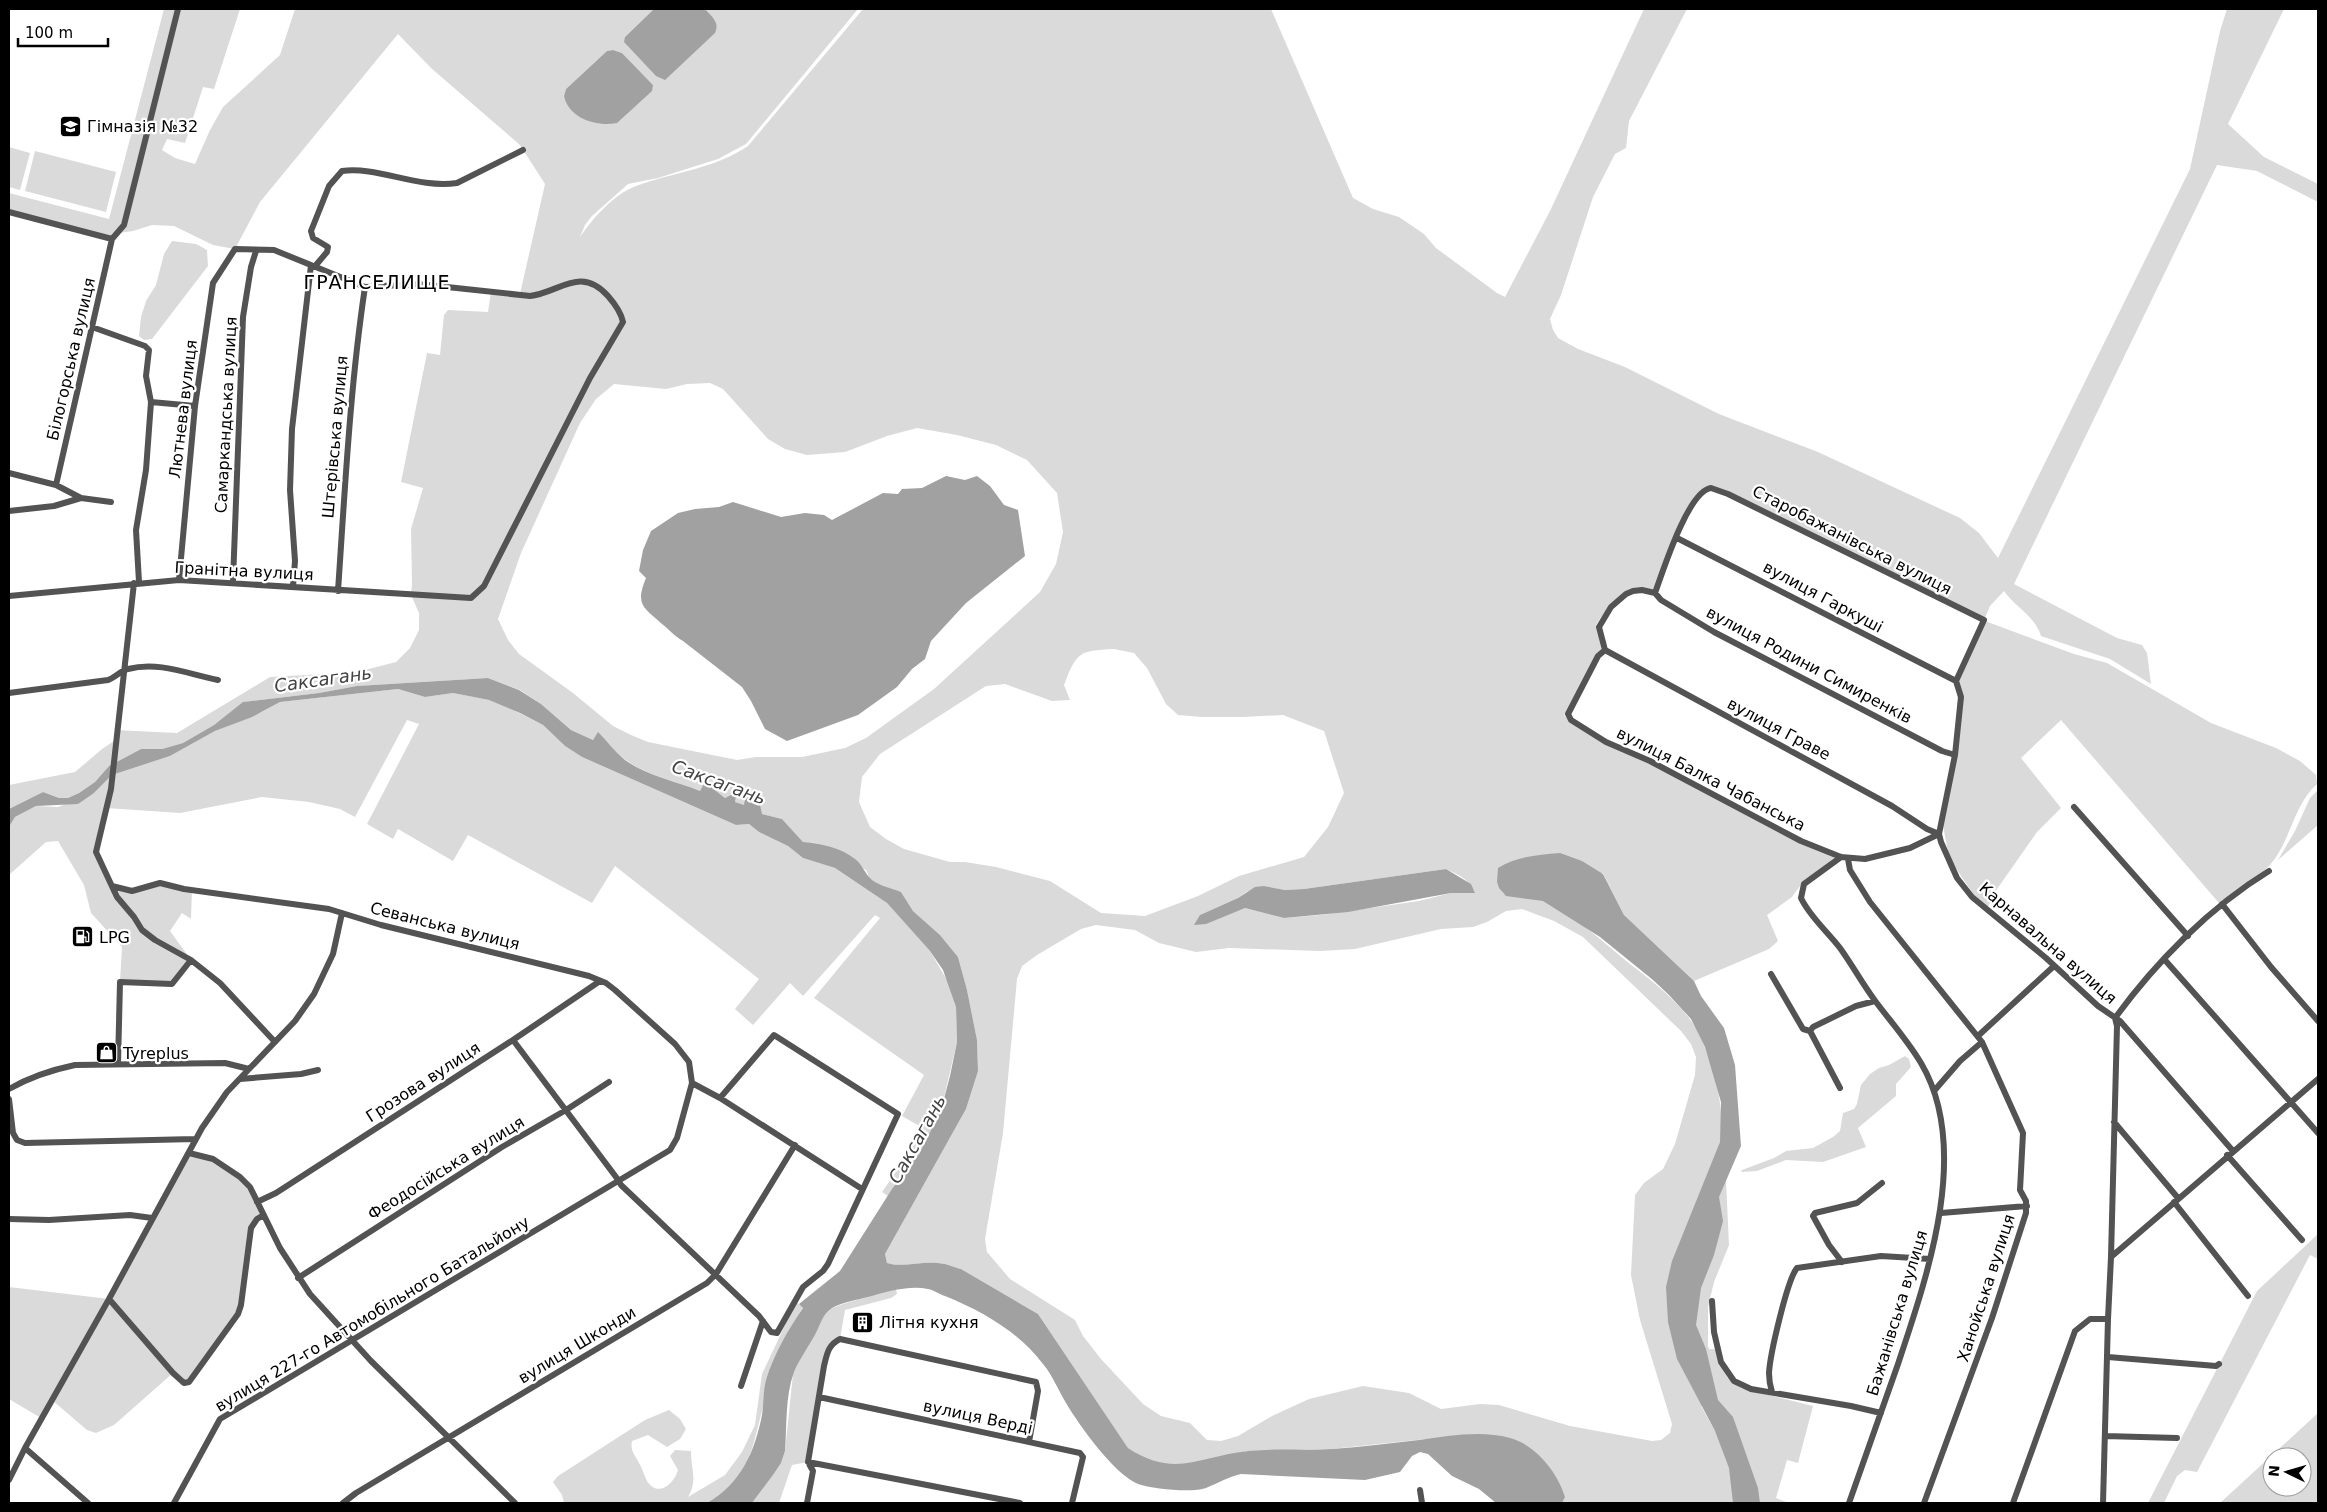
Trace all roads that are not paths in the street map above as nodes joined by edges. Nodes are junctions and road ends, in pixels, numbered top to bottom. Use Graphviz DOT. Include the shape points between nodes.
graph roads {
  1 [pos="178,9"];
  2 [pos="523,150"];
  3 [pos="9,212"];
  4 [pos="112,238"];
  5 [pos="256,251"];
  6 [pos="314,265"];
  7 [pos="365,287"];
  8 [pos="92,327"];
  9 [pos="151,402"];
  10 [pos="195,406"];
  11 [pos="9,473"];
  12 [pos="56,485"];
  13 [pos="81,498"];
  14 [pos="111,502"];
  15 [pos="9,511"];
  16 [pos="1677,538"];
  17 [pos="179,580"];
  18 [pos="136,582"];
  19 [pos="233,582"];
  20 [pos="293,587"];
  21 [pos="338,590"];
  22 [pos="1655,593"];
  23 [pos="9,596"];
  24 [pos="1605,650"];
  25 [pos="126,669"];
  26 [pos="218,680"];
  27 [pos="1956,682"];
  28 [pos="9,693"];
  29 [pos="1955,755"];
  30 [pos="2074,807"];
  31 [pos="1939,834"];
  32 [pos="1845,858"];
  33 [pos="2269,871"];
  34 [pos="112,886"];
  35 [pos="2222,904"];
  36 [pos="342,913"];
  37 [pos="2188,936"];
  38 [pos="2164,959"];
  39 [pos="191,960"];
  40 [pos="2054,966"];
  41 [pos="1771,974"];
  42 [pos="600,981"];
  43 [pos="1875,1001"];
  44 [pos="2115,1018"];
  45 [pos="2318,1021"];
  46 [pos="1810,1031"];
  47 [pos="1979,1035"];
  48 [pos="513,1040"];
  49 [pos="275,1042"];
  50 [pos="1982,1042"];
  51 [pos="118,1064"];
  52 [pos="249,1069"];
  53 [pos="318,1070"];
  54 [pos="240,1079"];
  55 [pos="2318,1079"];
  56 [pos="609,1082"];
  57 [pos="692,1083"];
  58 [pos="1840,1088"];
  59 [pos="9,1089"];
  60 [pos="1934,1091"];
  61 [pos="720,1098"];
  62 [pos="9,1099"];
  63 [pos="2291,1102"];
  64 [pos="566,1110"];
  65 [pos="2114,1122"];
  66 [pos="2318,1133"];
  67 [pos="196,1139"];
  68 [pos="795,1145"];
  69 [pos="189,1153"];
  70 [pos="2230,1153"];
  71 [pos="619,1182"];
  72 [pos="1882,1183"];
  73 [pos="862,1189"];
  74 [pos="2176,1200"];
  75 [pos="257,1202"];
  76 [pos="2027,1206"];
  77 [pos="1941,1213"];
  78 [pos="262,1216"];
  79 [pos="152,1218"];
  80 [pos="9,1219"];
  81 [pos="2302,1240"];
  82 [pos="2111,1257"];
  83 [pos="1930,1259"];
  84 [pos="1842,1262"];
  85 [pos="716,1274"];
  86 [pos="298,1278"];
  87 [pos="2248,1296"];
  88 [pos="110,1299"];
  89 [pos="1712,1301"];
  90 [pos="2108,1318"];
  91 [pos="763,1321"];
  92 [pos="351,1341"];
  93 [pos="2108,1357"];
  94 [pos="2219,1364"];
  95 [pos="741,1386"];
  96 [pos="1772,1392"];
  97 [pos="819,1397"];
  98 [pos="1881,1413"];
  99 [pos="2105,1436"];
  100 [pos="450,1437"];
  101 [pos="2177,1438"];
  102 [pos="1029,1442"];
  103 [pos="25,1448"];
  104 [pos="808,1462"];
  105 [pos="9,1464"];
  106 [pos="16,1468"];
  107 [pos="9,1480"];
  108 [pos="1420,1490"];
  109 [pos="88,1503"];
  110 [pos="174,1503"];
  111 [pos="343,1503"];
  112 [pos="516,1503"];
  113 [pos="807,1503"];
  114 [pos="1020,1503"];
  115 [pos="1072,1503"];
  116 [pos="1422,1503"];
  117 [pos="1849,1503"];
  118 [pos="1924,1503"];
  119 [pos="2013,1503"];
  120 [pos="2103,1503"];
  1 -- 4 [label="street" via="124,225"];
  2 -- 6 [label="street" via="457,183 445,185 342,171 329,186 311,231 313,238 328,247"];
  3 -- 4 [label="street"];
  4 -- 8 [label="street, Білогорська вулиця"];
  5 -- 6 [label="street" via="274,250"];
  5 -- 10 [label="street, Лютнева вулиця" via="236,249 213,283"];
  5 -- 19 [label="street, Самаркандська вулиця" via="243,317"];
  6 -- 7 [label="street"];
  6 -- 20 [label="street" via="293,414 290,490 295,561"];
  7 -- 21 [label="street, Штерівська вулиця" via="356,345"];
  7 -- 21 [label="street, Гранітна вулиця" via="419,284 530,296 541,295 570,282 580,282 599,287 622,315 623,322 590,378 484,586 477,593 467,598"];
  8 -- 9 [label="street" via="149,350 146,376"];
  8 -- 12 [label="street, Білогорська вулиця"];
  9 -- 10 [label="street"];
  9 -- 18 [label="street" via="146,470 136,530"];
  10 -- 17 [label="street, Лютнева вулиця"];
  11 -- 12 [label="street"];
  12 -- 13 [label="street"];
  13 -- 14 [label="street"];
  13 -- 15 [label="street" via="54,506"];
  16 -- 22 [label="street"];
  16 -- 27 [label="street, вулиця Гаркуші"];
  16 -- 27 [label="street, Старобажанівська вулиця" via="1689,507 1699,493 1707,488 1715,489 1984,620"];
  17 -- 18 [label="street, Гранітна вулиця"];
  17 -- 19 [label="street, Гранітна вулиця"];
  18 -- 23 [label="street, Гранітна вулиця"];
  18 -- 25 [label="street"];
  19 -- 20 [label="street, Гранітна вулиця"];
  20 -- 21 [label="street, Гранітна вулиця"];
  22 -- 24 [label="street" via="1633,591 1611,607 1599,627"];
  22 -- 29 [label="street, вулиця Родини Симиренків" via="1661,600 1714,632"];
  24 -- 31 [label="street, вулиця Граве"];
  24 -- 32 [label="street, вулиця Балка Чабанська" via="1598,656 1568,714 1571,720 1606,742 1650,761 1801,841"];
  25 -- 26 [label="street" via="164,667"];
  25 -- 28 [label="street" via="108,680"];
  25 -- 34 [label="street" via="111,789 96,852"];
  27 -- 29 [label="street" via="1961,697"];
  29 -- 31 [label="street"];
  30 -- 37 [label="street"];
  31 -- 32 [label="street" via="1910,848 1865,859"];
  31 -- 40 [label="street, Карнавальна вулиця" via="1945,856 1972,896"];
  32 -- 43 [label="street, Бажанівська вулиця" via="1804,884 1801,898"];
  32 -- 47 [label="street, Ханойська вулиця" via="1870,902"];
  33 -- 35 [label="street"];
  34 -- 36 [label="street, Севанська вулиця" via="132,892 160,883"];
  34 -- 39 [label="street" via="142,930"];
  35 -- 37 [label="street"];
  35 -- 45 [label="street"];
  36 -- 42 [label="street, Севанська вулиця"];
  36 -- 49 [label="street" via="333,954 322,982"];
  37 -- 38 [label="street"];
  38 -- 44 [label="street"];
  38 -- 63 [label="street"];
  39 -- 49 [label="street" via="232,994"];
  39 -- 51 [label="street" via="172,984 120,982"];
  40 -- 44 [label="street, Карнавальна вулиця"];
  40 -- 47 [label="street"];
  41 -- 46 [label="street" via="1803,1029"];
  42 -- 48 [label="street, Грозова вулиця"];
  42 -- 57 [label="street, Севанська вулиця" via="631,1003 675,1044 689,1062"];
  43 -- 46 [label="street" via="1856,1006"];
  43 -- 60 [label="street, Бажанівська вулиця" via="1921,1063"];
  44 -- 65 [label="street"];
  44 -- 70 [label="street, Карнавальна вулиця"];
  46 -- 58 [label="street"];
  47 -- 50 [label="street, Ханойська вулиця"];
  48 -- 64 [label="street"];
  48 -- 75 [label="street, Грозова вулиця" via="276,1193"];
  49 -- 52 [label="street"];
  50 -- 60 [label="street"];
  50 -- 76 [label="street, Ханойська вулиця" via="2023,1132 2020,1190"];
  51 -- 52 [label="street" via="226,1063"];
  51 -- 59 [label="street" via="54,1069"];
  52 -- 54 [label="street"];
  53 -- 54 [label="street"];
  54 -- 67 [label="street" via="213,1110"];
  55 -- 63 [label="street"];
  56 -- 64 [label="street, Феодосійська вулиця"];
  57 -- 61 [label="street"];
  57 -- 71 [label="street, вулиця 227-го Автомобільного Батальйону" via="674,1145"];
  60 -- 77 [label="street, Бажанівська вулиця" via="1943,1138"];
  61 -- 68 [label="street"];
  61 -- 73 [label="street" via="774,1036 897,1113"];
  62 -- 67 [label="street" via="13,1133 17,1140 25,1143"];
  63 -- 66 [label="street"];
  63 -- 70 [label="street"];
  64 -- 71 [label="street"];
  64 -- 86 [label="street, Феодосійська вулиця" via="502,1147"];
  65 -- 74 [label="street"];
  65 -- 82 [label="street"];
  67 -- 69 [label="street"];
  68 -- 73 [label="street"];
  68 -- 85 [label="street, вулиця Шконди"];
  69 -- 75 [label="street" via="213,1159 240,1177 250,1187"];
  69 -- 79 [label="street"];
  70 -- 74 [label="street"];
  70 -- 81 [label="street"];
  71 -- 85 [label="street"];
  71 -- 92 [label="street, вулиця 227-го Автомобільного Батальйону"];
  72 -- 84 [label="street" via="1857,1203 1813,1216"];
  73 -- 91 [label="street" via="828,1264 803,1287 778,1333 771,1332"];
  74 -- 82 [label="street"];
  74 -- 87 [label="street"];
  75 -- 78 [label="street"];
  76 -- 77 [label="street"];
  76 -- 118 [label="street, Ханойська вулиця" via="2014,1256"];
  77 -- 83 [label="street, Бажанівська вулиця"];
  78 -- 86 [label="street"];
  78 -- 88 [label="street" via="251,1228 238,1314 189,1382 184,1383 173,1373"];
  79 -- 80 [label="street" via="130,1215"];
  79 -- 88 [label="street"];
  82 -- 90 [label="street"];
  83 -- 84 [label="street" via="1881,1256"];
  83 -- 98 [label="street, Бажанівська вулиця"];
  84 -- 96 [label="street" via="1794,1270 1772,1355 1769,1373"];
  85 -- 91 [label="street"];
  85 -- 100 [label="street, вулиця Шконди" via="699,1288"];
  86 -- 92 [label="street"];
  88 -- 103 [label="street"];
  89 -- 96 [label="street" via="1714,1332 1725,1370 1743,1386"];
  90 -- 93 [label="street"];
  90 -- 119 [label="street" via="2090,1319 2076,1331"];
  91 -- 95 [label="street"];
  92 -- 100 [label="street"];
  92 -- 110 [label="street, вулиця 227-го Автомобільного Батальйону" via="220,1419"];
  93 -- 94 [label="street"];
  93 -- 99 [label="street"];
  96 -- 98 [label="street"];
  97 -- 102 [label="street, вулиця Верді"];
  97 -- 102 [label="street" via="828,1350 840,1339 1036,1382 1038,1391"];
  97 -- 104 [label="street"];
  98 -- 117 [label="street, Бажанівська вулиця"];
  99 -- 101 [label="street"];
  99 -- 120 [label="street"];
  100 -- 111 [label="street, вулиця Шконди"];
  100 -- 112 [label="street"];
  102 -- 115 [label="street, вулиця Верді" via="1082,1455"];
  103 -- 106 [label="street"];
  103 -- 109 [label="street"];
  104 -- 113 [label="street" via="812,1471"];
  104 -- 114 [label="street"];
  105 -- 106 [label="street"];
  106 -- 107 [label="street"];
  108 -- 116 [label="street"];
}
